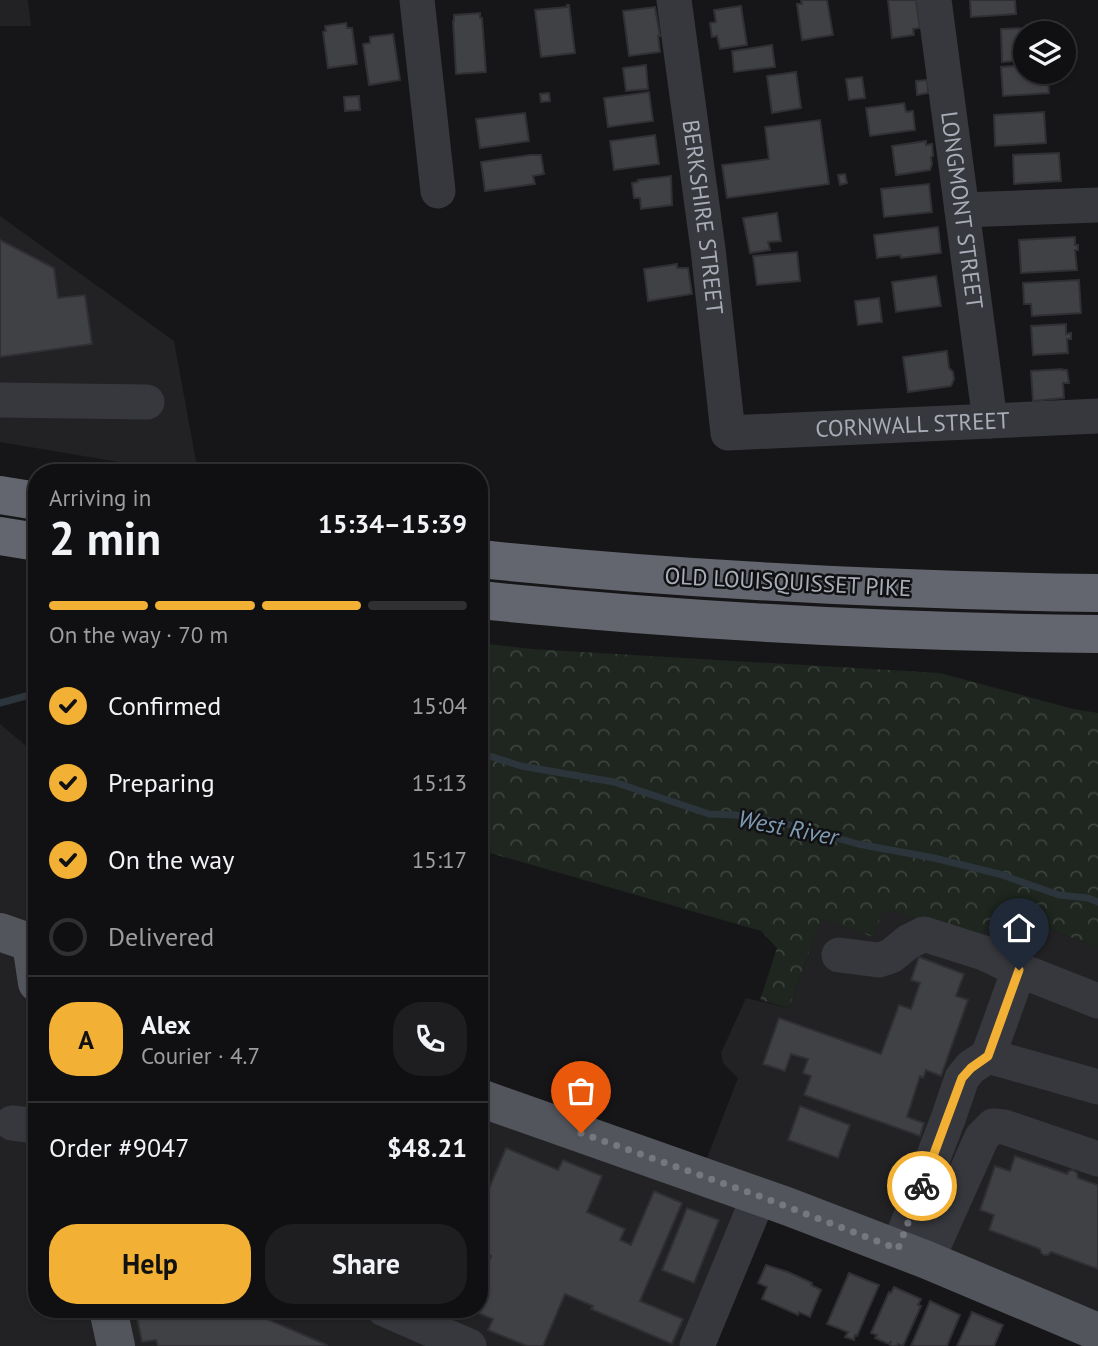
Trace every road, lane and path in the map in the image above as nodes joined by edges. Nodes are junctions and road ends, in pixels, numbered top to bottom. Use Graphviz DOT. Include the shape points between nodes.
graph roads {
  1 [pos="417,0"];
  2 [pos="674,0"];
  3 [pos="934,0"];
  4 [pos="438,191"];
  5 [pos="1098,205"];
  6 [pos="962,209"];
  7 [pos="0,400"];
  8 [pos="147,402"];
  9 [pos="1098,416"];
  10 [pos="990,421"];
  11 [pos="728,433"];
  12 [pos="0,495"];
  13 [pos="28,500"];
  14 [pos="0,536"];
  15 [pos="28,541"];
  16 [pos="488,560"];
  17 [pos="1098,593"];
  18 [pos="488,601"];
  19 [pos="1098,634"];
  20 [pos="839,955"];
  21 [pos="1019,970"];
  22 [pos="1098,1002"];
  23 [pos="988,1056"];
  24 [pos="1098,1087"];
  25 [pos="488,1101"];
  26 [pos="1098,1159"];
  27 [pos="759,1196"];
  28 [pos="912,1254"];
  29 [pos="110,1318"];
  30 [pos="405,1318"];
  31 [pos="1098,1332"];
  32 [pos="116,1346"];
  33 [pos="469,1346"];
  34 [pos="697,1346"];
  1 -- 4 [label="street"];
  2 -- 11 [label="street, BERKSHIRE STREET"];
  3 -- 6 [label="street, LONGMONT STREET"];
  5 -- 6 [label="street"];
  6 -- 10 [label="street, LONGMONT STREET"];
  7 -- 8 [label="street"];
  9 -- 10 [label="street, CORNWALL STREET"];
  10 -- 11 [label="street, CORNWALL STREET"];
  12 -- 13 [label="highway"];
  14 -- 15 [label="highway"];
  16 -- 17 [label="highway, OLD LOUISQUISSET PIKE" via="761,582"];
  18 -- 19 [label="highway, OLD LOUISQUISSET PIKE" via="766,623"];
  20 -- 21 [label="street" via="879,960 924,934"];
  21 -- 22 [label="street"];
  21 -- 23 [label="street"];
  23 -- 24 [label="street"];
  23 -- 28 [label="street" via="962,1078"];
  25 -- 27 [label="main road"];
  26 -- 28 [label="street" via="993,1126"];
  27 -- 28 [label="main road"];
  27 -- 34 [label="street"];
  28 -- 31 [label="main road"];
  29 -- 32 [label="main road"];
  30 -- 33 [label="street"];
}
